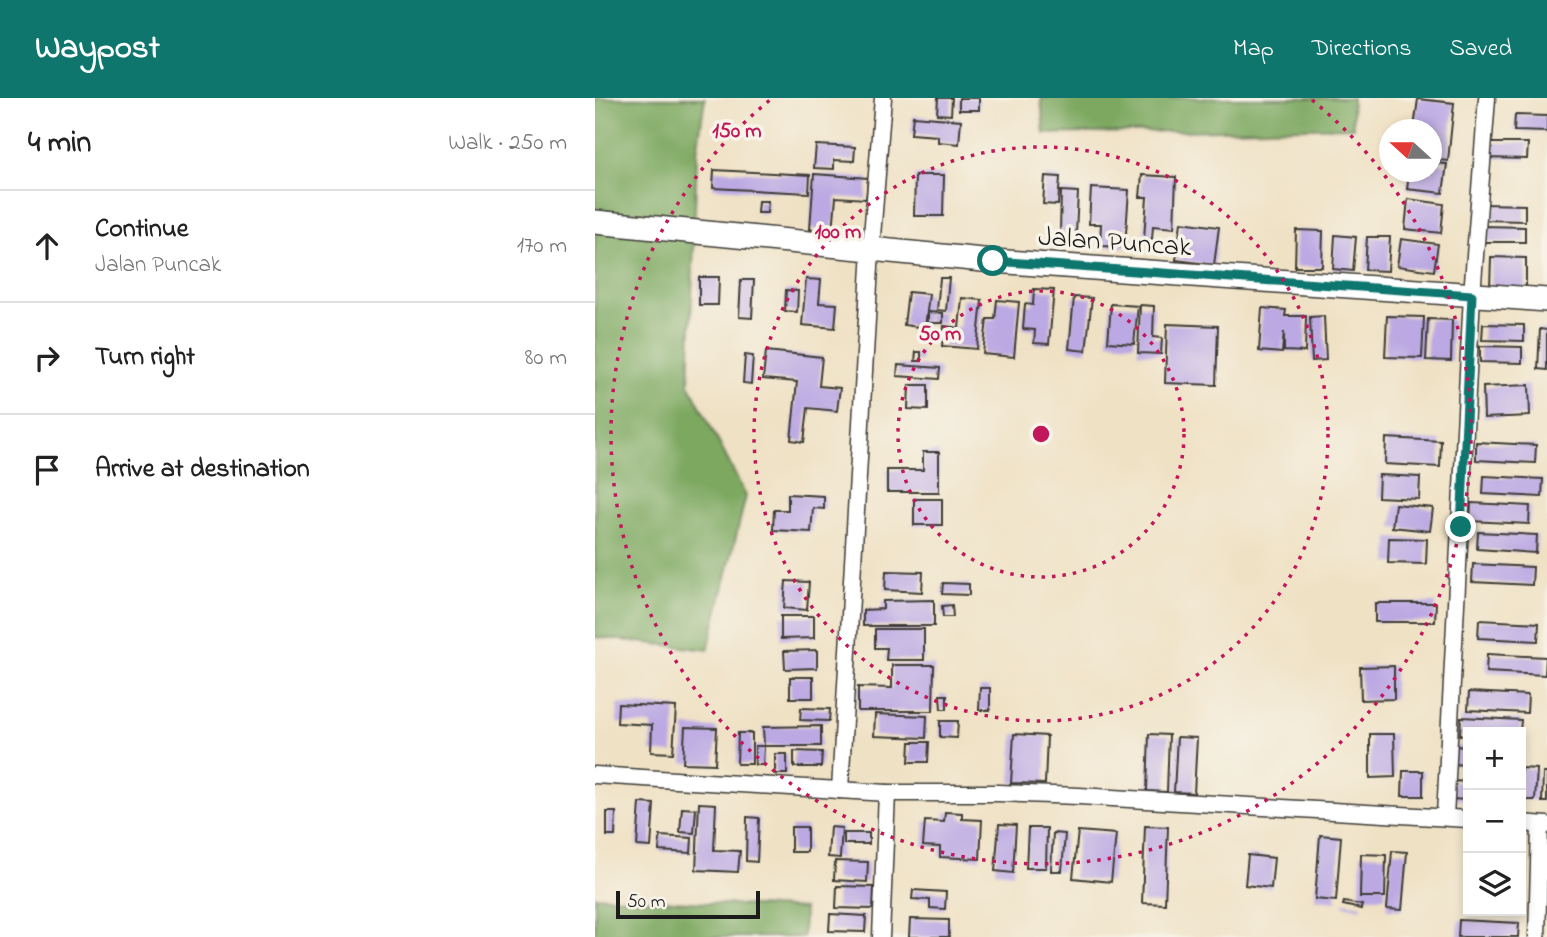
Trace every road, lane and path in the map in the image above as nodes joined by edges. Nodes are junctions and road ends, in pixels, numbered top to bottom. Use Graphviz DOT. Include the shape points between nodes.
graph roads {
  1 [pos="883,98"];
  2 [pos="1487,98"];
  3 [pos="595,222"];
  4 [pos="871,250"];
  5 [pos="1472,295"];
  6 [pos="1547,300"];
  7 [pos="595,775"];
  8 [pos="840,790"];
  9 [pos="887,793"];
  10 [pos="1445,817"];
  11 [pos="1463,819"];
  12 [pos="1543,825"];
  13 [pos="881,937"];
  14 [pos="1537,937"];
  1 -- 4 [label="street"];
  2 -- 5 [label="street"];
  3 -- 4 [label="street, Jalan Puncak"];
  4 -- 5 [label="street, Jalan Puncak"];
  4 -- 8 [label="street"];
  5 -- 6 [label="street, Jalan Puncak"];
  5 -- 10 [label="street"];
  7 -- 8 [label="street"];
  8 -- 9 [label="street"];
  9 -- 10 [label="street" via="1011,793"];
  9 -- 13 [label="street"];
  10 -- 11 [label="street"];
  12 -- 14 [label="street"];
}
